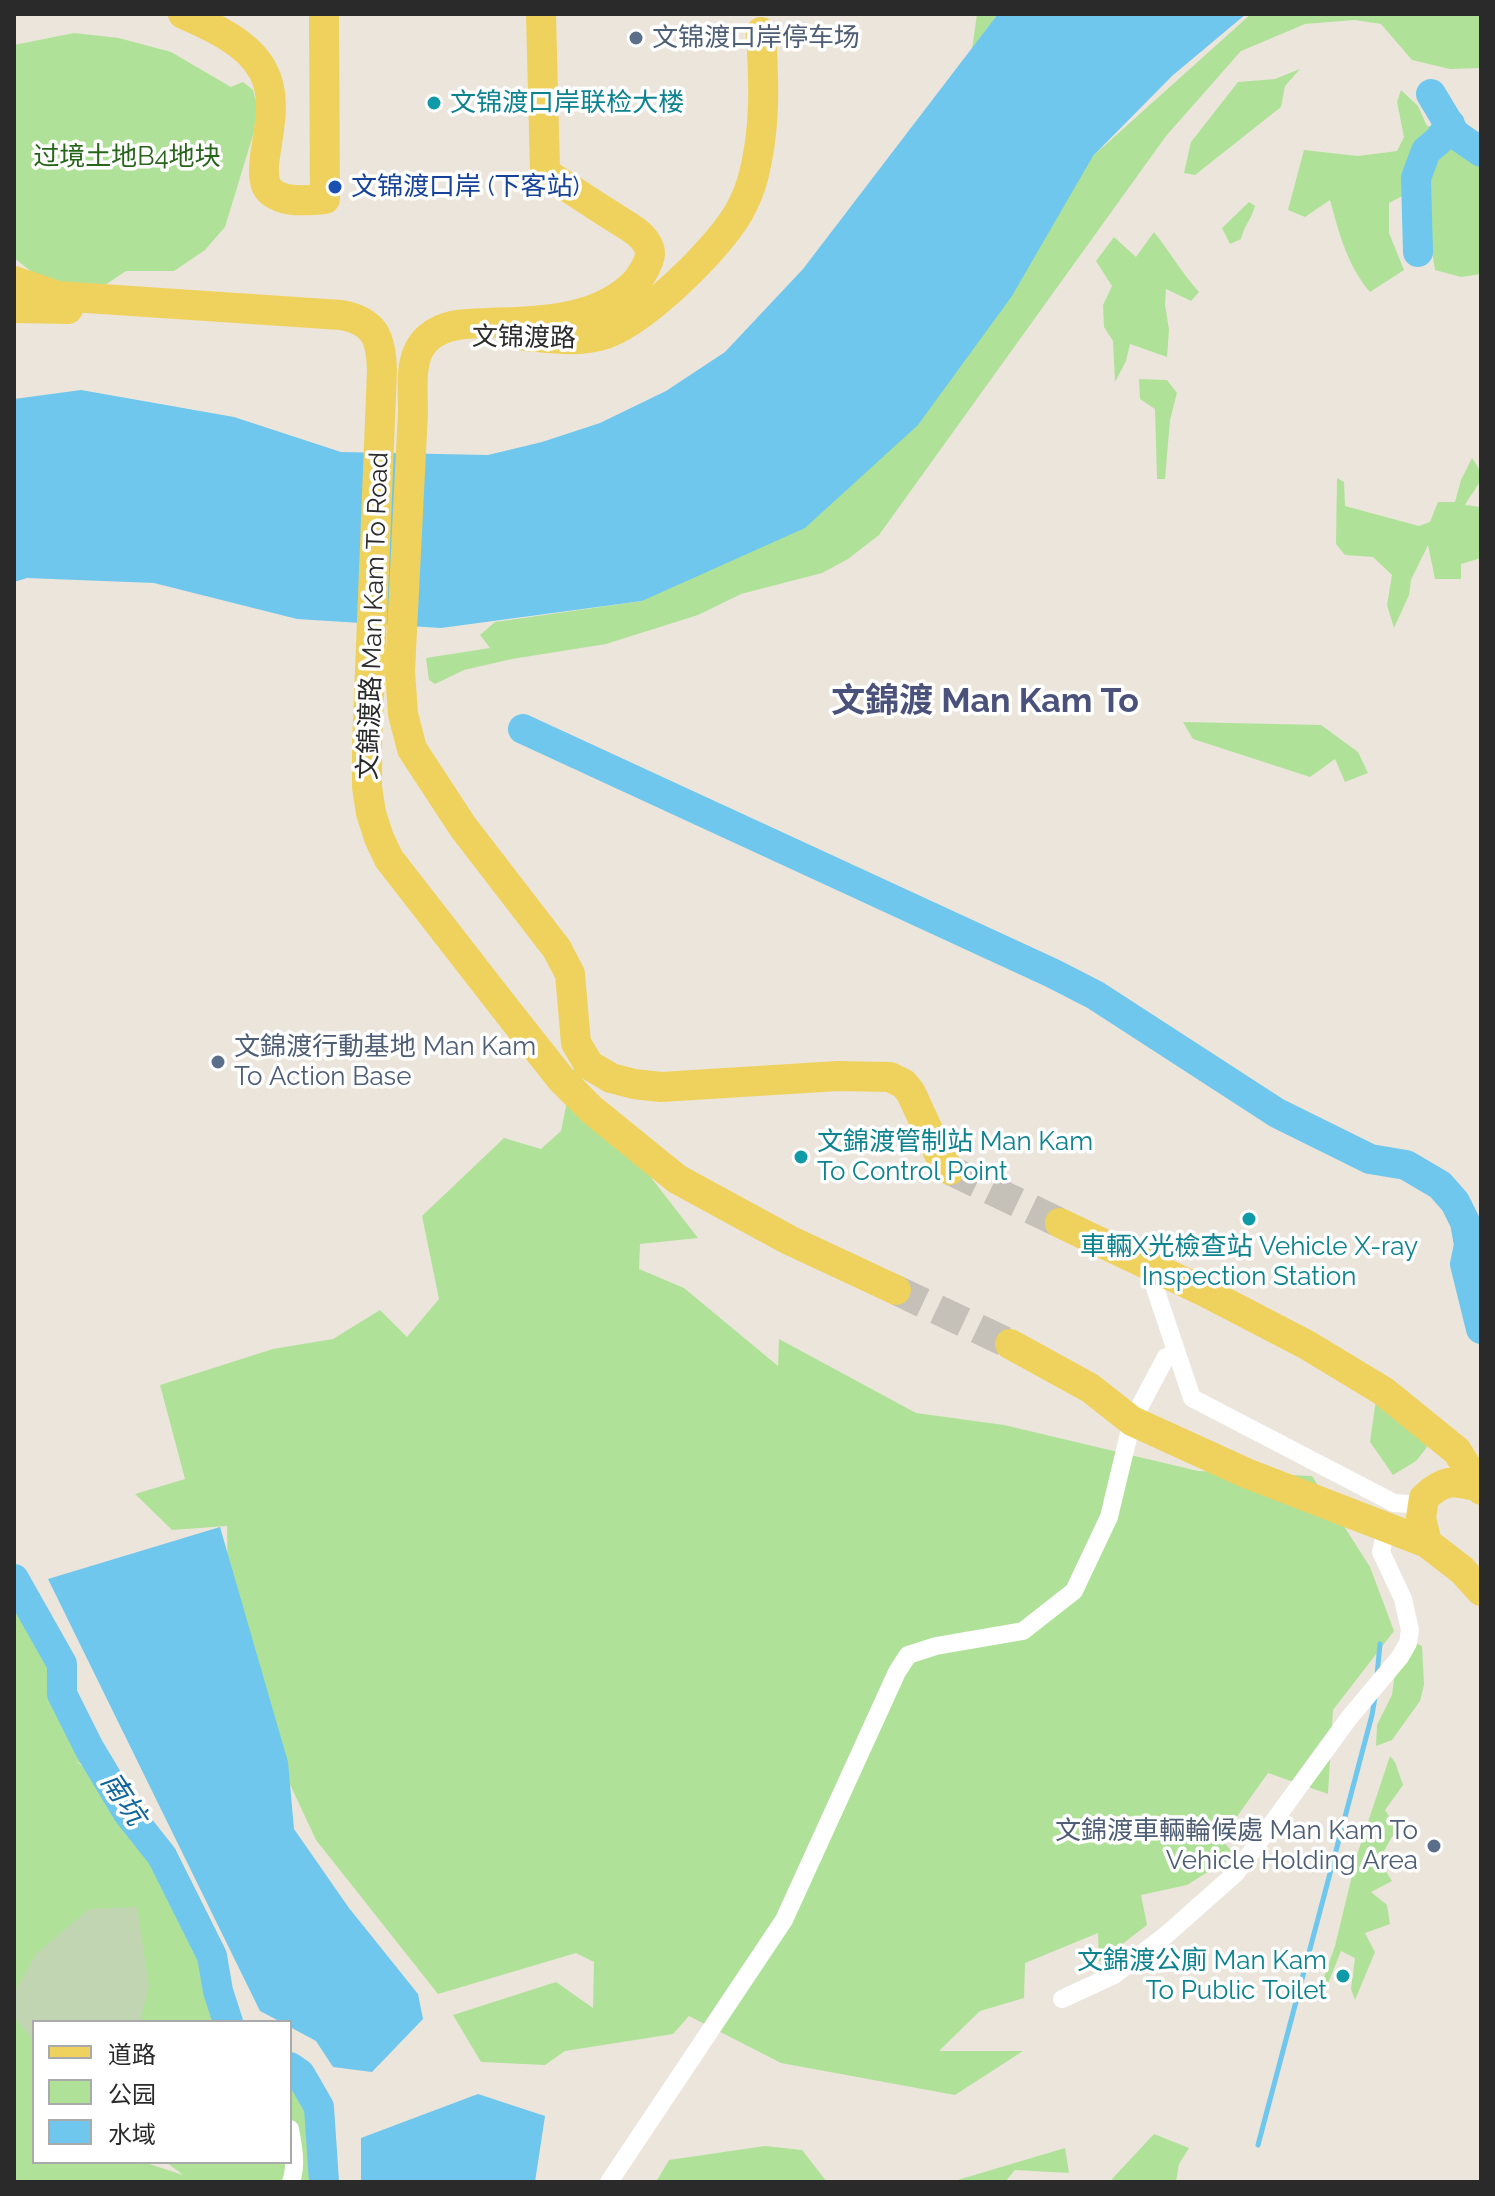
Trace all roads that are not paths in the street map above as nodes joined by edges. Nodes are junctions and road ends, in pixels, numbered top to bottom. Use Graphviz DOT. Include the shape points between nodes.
graph roads {
  1 [pos="183,14"];
  2 [pos="324,14"];
  3 [pos="541,14"];
  4 [pos="761,32"];
  5 [pos="14,281"];
  6 [pos="14,308"];
  7 [pos="380,412"];
  8 [pos="413,412"];
  9 [pos="950,1170"];
  10 [pos="1060,1223"];
  11 [pos="1153,1282"];
  12 [pos="896,1290"];
  13 [pos="1010,1344"];
  14 [pos="1177,1354"];
  15 [pos="1132,1421"];
  16 [pos="1480,1488"];
  17 [pos="1423,1505"];
  18 [pos="1394,1530"];
  19 [pos="1427,1543"];
  20 [pos="1481,1591"];
  21 [pos="1062,1999"];
  22 [pos="292,2139"];
  23 [pos="291,2182"];
  24 [pos="609,2182"];
  1 -- 2 [label="main road" via="256,59 270,95 265,182 281,197 309,200 325,199"];
  3 -- 8 [label="main road, 文锦渡路" via="545,170 637,232 648,245 648,263 636,282 586,312 540,322 457,325 432,334 415,361"];
  4 -- 8 [label="main road, 文锦渡路" via="764,104 753,179 739,212 713,245 668,291 602,336 486,334 450,340 424,366"];
  5 -- 7 [label="main road" via="57,296 352,317 371,328 379,342"];
  6 -- 7 [label="main road" via="339,331 362,344 371,359"];
  7 -- 12 [label="main road, 文錦渡路 Man Kam To Road" via="367,787 389,859 561,1079 592,1110 677,1179"];
  8 -- 9 [label="main road, 文錦渡路 Man Kam To Road" via="400,671 412,749 463,827 557,949 570,974 576,1043 589,1065 611,1078 661,1087 890,1077 911,1093"];
  10 -- 16 [label="main road" via="1218,1299 1376,1386 1457,1451"];
  11 -- 14 [label="street"];
  13 -- 15 [label="main road" via="1090,1388"];
  14 -- 15 [label="street" via="1166,1357"];
  14 -- 17 [label="street" via="1192,1398 1394,1503"];
  15 -- 18 [label="main road" via="1246,1473"];
  15 -- 24 [label="street" via="1109,1517 1074,1591 1023,1631 908,1655 784,1920"];
  16 -- 17 [label="main road" via="1456,1481 1437,1486"];
  17 -- 19 [label="main road"];
  18 -- 19 [label="main road"];
  18 -- 21 [label="street" via="1385,1534 1381,1552 1403,1599 1410,1630 1400,1657 1236,1873 1114,1975"];
  19 -- 20 [label="main road"];
  22 -- 23 [label="street"];
}
